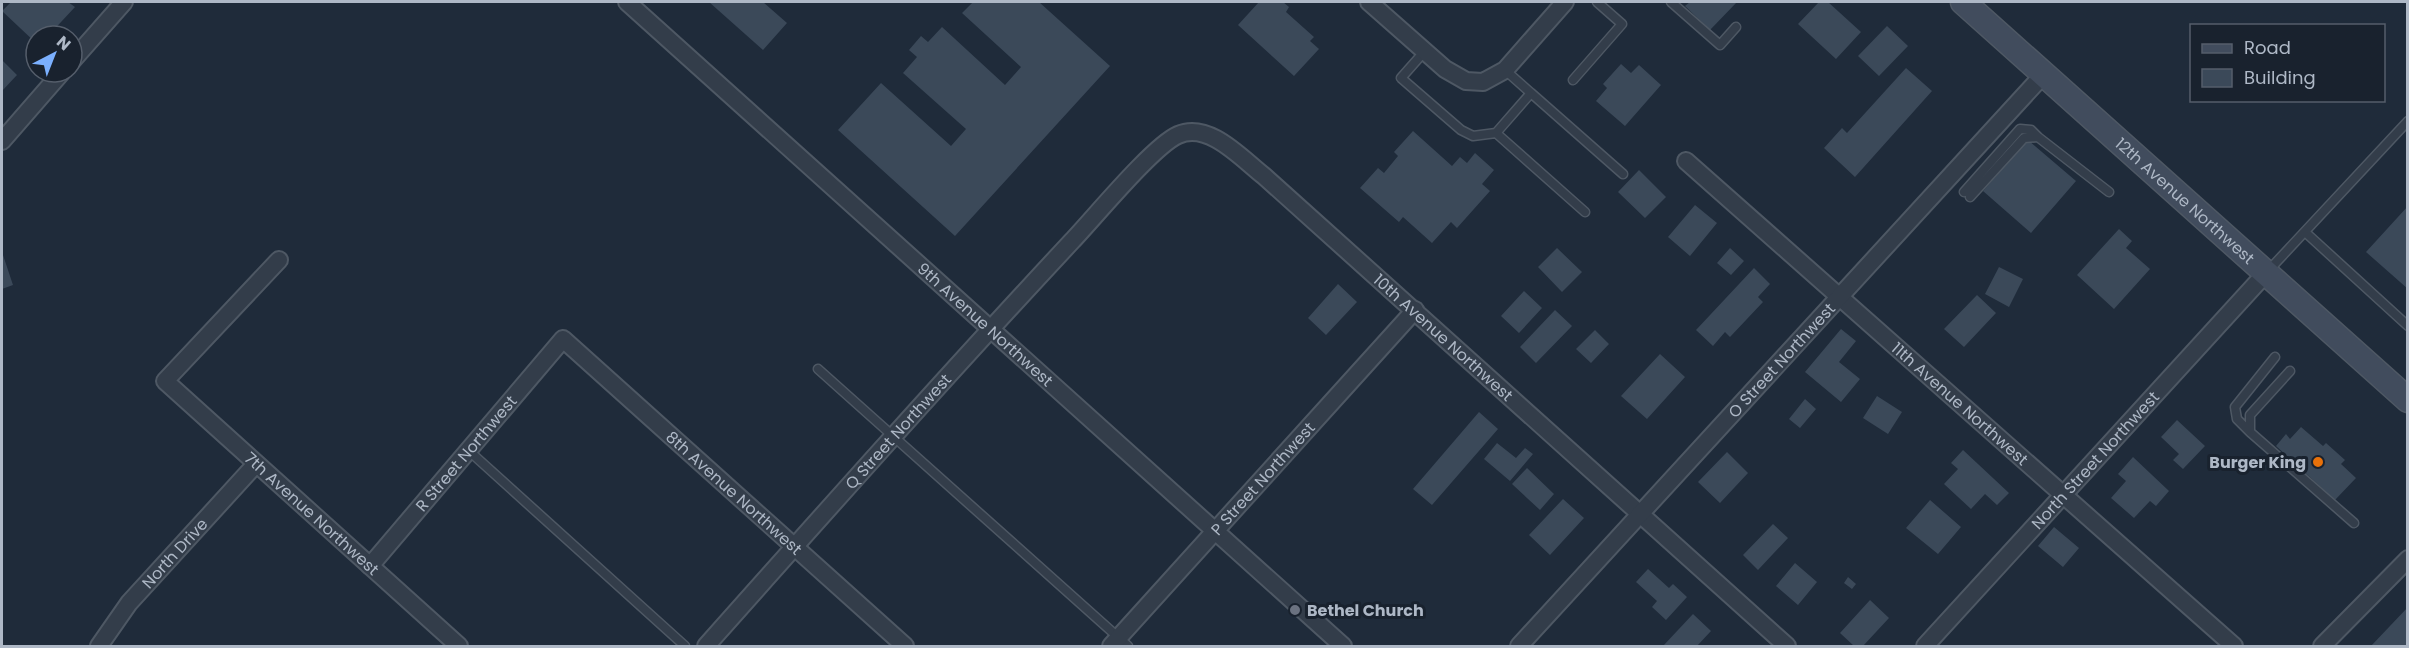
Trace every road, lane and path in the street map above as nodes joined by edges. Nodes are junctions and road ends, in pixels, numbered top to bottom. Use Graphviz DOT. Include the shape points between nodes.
graph roads {
  1 [pos="124,2"];
  2 [pos="627,2"];
  3 [pos="1368,2"];
  4 [pos="1565,2"];
  5 [pos="1597,2"];
  6 [pos="1671,2"];
  7 [pos="1963,2"];
  8 [pos="1736,27"];
  9 [pos="84,47"];
  10 [pos="1424,52"];
  11 [pos="1505,70"];
  12 [pos="2044,74"];
  13 [pos="1573,80"];
  14 [pos="52,84"];
  15 [pos="1531,93"];
  16 [pos="2408,121"];
  17 [pos="1496,132"];
  18 [pos="2,141"];
  19 [pos="1686,161"];
  20 [pos="1623,174"];
  21 [pos="2109,192"];
  22 [pos="1967,195"];
  23 [pos="1585,212"];
  24 [pos="1092,220"];
  25 [pos="2305,232"];
  26 [pos="279,260"];
  27 [pos="2266,273"];
  28 [pos="1840,296"];
  29 [pos="1415,310"];
  30 [pos="2408,326"];
  31 [pos="991,328"];
  32 [pos="562,339"];
  33 [pos="2275,357"];
  34 [pos="818,369"];
  35 [pos="2290,370"];
  36 [pos="2408,400"];
  37 [pos="2250,432"];
  38 [pos="894,436"];
  39 [pos="468,450"];
  40 [pos="256,464"];
  41 [pos="2064,497"];
  42 [pos="1641,514"];
  43 [pos="2354,523"];
  44 [pos="1215,531"];
  45 [pos="794,547"];
  46 [pos="2408,559"];
  47 [pos="370,566"];
  48 [pos="1119,644"];
  49 [pos="99,646"];
  50 [pos="459,646"];
  51 [pos="685,646"];
  52 [pos="706,646"];
  53 [pos="905,646"];
  54 [pos="1343,646"];
  55 [pos="1519,646"];
  56 [pos="1787,646"];
  57 [pos="1925,646"];
  58 [pos="2234,646"];
  59 [pos="2322,646"];
  1 -- 9 [label="street"];
  2 -- 31 [label="street, 9th Avenue Northwest"];
  3 -- 10 [label="street"];
  4 -- 11 [label="street"];
  5 -- 13 [label="lane" via="1622,24"];
  6 -- 8 [label="lane" via="1720,45"];
  7 -- 12 [label="main road, 12th Avenue Northwest"];
  10 -- 11 [label="street" via="1466,81 1483,82"];
  10 -- 17 [label="lane" via="1401,78 1461,130 1473,136"];
  11 -- 15 [label="lane"];
  12 -- 27 [label="main road, 12th Avenue Northwest"];
  12 -- 28 [label="street, O Street Northwest"];
  14 -- 18 [label="street"];
  15 -- 17 [label="lane"];
  15 -- 20 [label="lane"];
  16 -- 25 [label="lane"];
  17 -- 23 [label="lane"];
  19 -- 28 [label="street, 11th Avenue Northwest"];
  21 -- 22 [label="lane" via="2038,137 2024,138"];
  24 -- 29 [label="street, 10th Avenue Northwest" via="1164,145 1178,135 1206,135 1224,144 1264,176"];
  24 -- 31 [label="street, Q Street Northwest"];
  25 -- 27 [label="lane"];
  25 -- 30 [label="lane"];
  26 -- 40 [label="street, 7th Avenue Northwest" via="165,381"];
  27 -- 36 [label="main road, 12th Avenue Northwest"];
  27 -- 41 [label="street, North Street Northwest"];
  28 -- 41 [label="street, 11th Avenue Northwest"];
  28 -- 42 [label="street, O Street Northwest"];
  29 -- 42 [label="street, 10th Avenue Northwest"];
  29 -- 44 [label="street, P Street Northwest"];
  31 -- 38 [label="street, Q Street Northwest"];
  31 -- 44 [label="street, 9th Avenue Northwest"];
  32 -- 39 [label="street, R Street Northwest"];
  32 -- 45 [label="street, 8th Avenue Northwest"];
  33 -- 37 [label="lane" via="2235,407 2237,419"];
  34 -- 38 [label="lane"];
  35 -- 37 [label="lane" via="2250,415"];
  37 -- 43 [label="lane"];
  38 -- 45 [label="street, Q Street Northwest"];
  38 -- 48 [label="lane"];
  39 -- 47 [label="street, R Street Northwest"];
  39 -- 51 [label="lane"];
  40 -- 47 [label="street, 7th Avenue Northwest"];
  40 -- 49 [label="street, North Drive" via="129,603"];
  41 -- 57 [label="street, North Street Northwest"];
  41 -- 58 [label="street, 11th Avenue Northwest"];
  42 -- 55 [label="street, O Street Northwest"];
  42 -- 56 [label="street, 10th Avenue Northwest"];
  44 -- 48 [label="street, P Street Northwest"];
  44 -- 54 [label="street, 9th Avenue Northwest"];
  45 -- 52 [label="street, Q Street Northwest"];
  45 -- 53 [label="street, 8th Avenue Northwest"];
  46 -- 59 [label="street"];
  47 -- 50 [label="street, 7th Avenue Northwest"];
}
